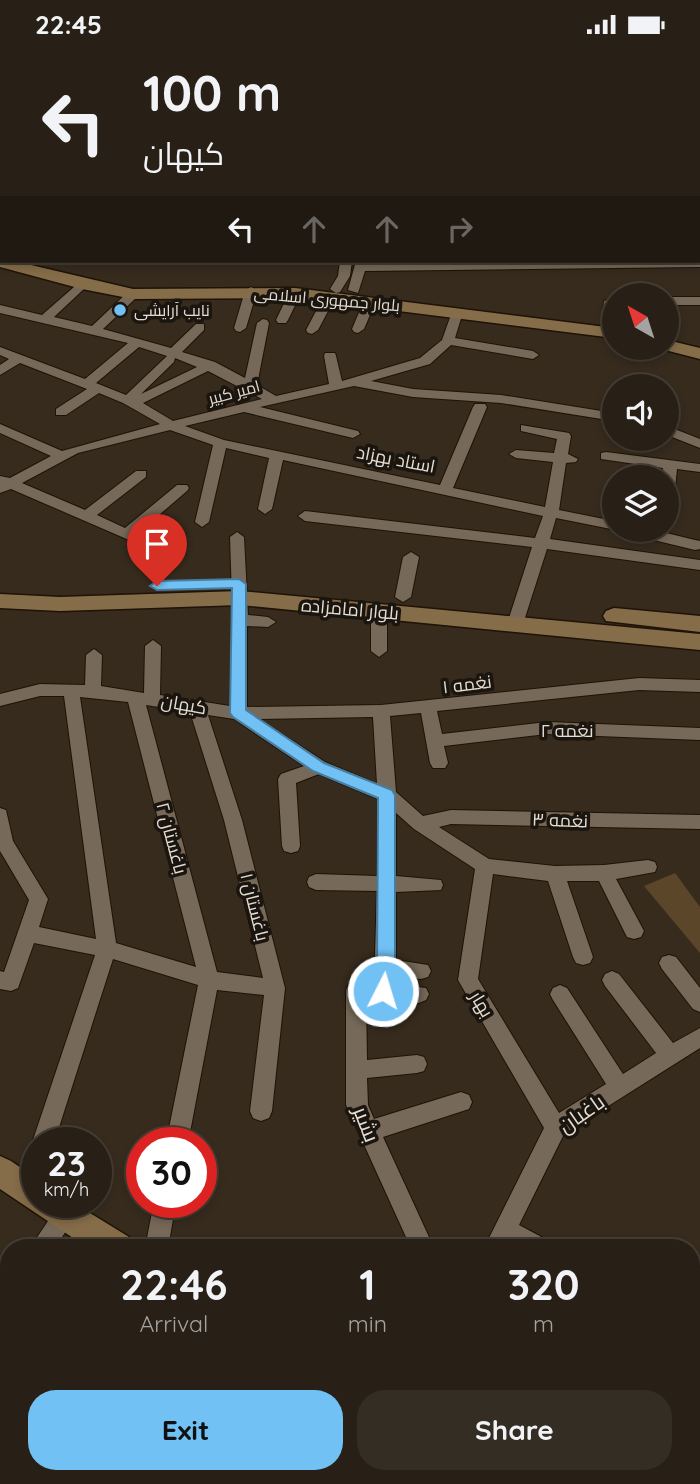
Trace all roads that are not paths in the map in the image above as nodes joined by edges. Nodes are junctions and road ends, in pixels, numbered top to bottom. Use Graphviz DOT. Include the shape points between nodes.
graph roads {
  1 [pos="4,263"];
  2 [pos="48,263"];
  3 [pos="346,263"];
  4 [pos="700,263"];
  5 [pos="82,284"];
  6 [pos="354,284"];
  7 [pos="251,291"];
  8 [pos="133,293"];
  9 [pos="295,293"];
  10 [pos="679,301"];
  11 [pos="700,301"];
  12 [pos="0,309"];
  13 [pos="457,312"];
  14 [pos="45,319"];
  15 [pos="282,320"];
  16 [pos="263,323"];
  17 [pos="602,324"];
  18 [pos="602,324"];
  19 [pos="200,327"];
  20 [pos="240,328"];
  21 [pos="96,329"];
  22 [pos="358,329"];
  23 [pos="312,330"];
  24 [pos="679,338"];
  25 [pos="138,341"];
  26 [pos="448,341"];
  27 [pos="700,344"];
  28 [pos="679,348"];
  29 [pos="0,351"];
  30 [pos="700,354"];
  31 [pos="533,355"];
  32 [pos="330,356"];
  33 [pos="171,357"];
  34 [pos="19,358"];
  35 [pos="210,365"];
  36 [pos="0,371"];
  37 [pos="355,382"];
  38 [pos="250,385"];
  39 [pos="92,386"];
  40 [pos="336,386"];
  41 [pos="274,400"];
  42 [pos="131,402"];
  43 [pos="480,407"];
  44 [pos="246,408"];
  45 [pos="61,412"];
  46 [pos="602,415"];
  47 [pos="172,426"];
  48 [pos="0,428"];
  49 [pos="526,428"];
  50 [pos="353,434"];
  51 [pos="679,435"];
  52 [pos="220,443"];
  53 [pos="700,444"];
  54 [pos="516,454"];
  55 [pos="61,455"];
  56 [pos="277,456"];
  57 [pos="606,456"];
  58 [pos="566,459"];
  59 [pos="670,465"];
  60 [pos="679,466"];
  61 [pos="700,468"];
  62 [pos="141,474"];
  63 [pos="3,483"];
  64 [pos="182,488"];
  65 [pos="445,488"];
  66 [pos="265,509"];
  67 [pos="551,512"];
  68 [pos="87,516"];
  69 [pos="305,516"];
  70 [pos="202,522"];
  71 [pos="602,523"];
  72 [pos="127,534"];
  73 [pos="237,537"];
  74 [pos="679,540"];
  75 [pos="541,543"];
  76 [pos="695,545"];
  77 [pos="164,550"];
  78 [pos="411,557"];
  79 [pos="700,565"];
  80 [pos="0,585"];
  81 [pos="403,597"];
  82 [pos="0,601"];
  83 [pos="239,601"];
  84 [pos="379,612"];
  85 [pos="517,615"];
  86 [pos="268,622"];
  87 [pos="700,624"];
  88 [pos="700,642"];
  89 [pos="153,646"];
  90 [pos="379,651"];
  91 [pos="94,655"];
  92 [pos="700,686"];
  93 [pos="71,690"];
  94 [pos="93,691"];
  95 [pos="143,698"];
  96 [pos="0,700"];
  97 [pos="197,707"];
  98 [pos="428,708"];
  99 [pos="381,711"];
  100 [pos="238,713"];
  101 [pos="700,734"];
  102 [pos="434,741"];
  103 [pos="439,763"];
  104 [pos="318,767"];
  105 [pos="387,795"];
  106 [pos="0,815"];
  107 [pos="700,822"];
  108 [pos="420,824"];
  109 [pos="291,846"];
  110 [pos="485,866"];
  111 [pos="648,867"];
  112 [pos="604,873"];
  113 [pos="555,874"];
  114 [pos="316,882"];
  115 [pos="387,884"];
  116 [pos="434,885"];
  117 [pos="634,931"];
  118 [pos="26,933"];
  119 [pos="107,949"];
  120 [pos="583,957"];
  121 [pos="669,963"];
  122 [pos="386,968"];
  123 [pos="421,971"];
  124 [pos="0,980"];
  125 [pos="209,980"];
  126 [pos="612,980"];
  127 [pos="275,988"];
  128 [pos="383,991"];
  129 [pos="419,994"];
  130 [pos="560,994"];
  131 [pos="700,1003"];
  132 [pos="700,1037"];
  133 [pos="670,1055"];
  134 [pos="418,1064"];
  135 [pos="357,1070"];
  136 [pos="620,1087"];
  137 [pos="461,1102"];
  138 [pos="261,1111"];
  139 [pos="48,1127"];
  140 [pos="180,1127"];
  141 [pos="556,1127"];
  142 [pos="369,1131"];
  143 [pos="0,1171"];
  144 [pos="21,1183"];
  145 [pos="41,1218"];
  146 [pos="75,1218"];
  147 [pos="162,1218"];
  148 [pos="500,1238"];
  149 [pos="41,1239"];
  150 [pos="105,1239"];
  151 [pos="158,1239"];
  152 [pos="418,1239"];
  1 -- 5 [label="main road, بلوار جمهوری اسلامی"];
  2 -- 6 [label="main road, بلوار جمهوری اسلامی" via="121,283 173,288 217,283"];
  3 -- 6 [label="street"];
  4 -- 6 [label="street"];
  5 -- 8 [label="main road, بلوار جمهوری اسلامی"];
  5 -- 14 [label="street"];
  6 -- 9 [label="main road, بلوار جمهوری اسلامی"];
  6 -- 13 [label="main road, بلوار جمهوری اسلامی"];
  6 -- 17 [label="main road, بلوار جمهوری اسلامی"];
  6 -- 22 [label="street"];
  6 -- 23 [label="street"];
  7 -- 8 [label="main road, بلوار جمهوری اسلامی"];
  7 -- 9 [label="main road, بلوار جمهوری اسلامی"];
  7 -- 20 [label="street"];
  8 -- 21 [label="street"];
  9 -- 15 [label="street"];
  10 -- 11 [label="street"];
  12 -- 14 [label="street"];
  13 -- 18 [label="main road, بلوار جمهوری اسلامی"];
  13 -- 26 [label="street"];
  14 -- 21 [label="street"];
  16 -- 38 [label="street"];
  19 -- 33 [label="street"];
  21 -- 25 [label="street"];
  24 -- 27 [label="main road"];
  25 -- 33 [label="street"];
  25 -- 39 [label="street"];
  26 -- 31 [label="street"];
  26 -- 37 [label="street, امیر کبیر" via="425,361"];
  28 -- 30 [label="main road"];
  29 -- 34 [label="street, استاد بهزاد"];
  32 -- 40 [label="street"];
  33 -- 35 [label="street"];
  33 -- 42 [label="street"];
  34 -- 36 [label="street"];
  34 -- 39 [label="street, استاد بهزاد"];
  35 -- 38 [label="street"];
  35 -- 42 [label="street"];
  37 -- 40 [label="street, امیر کبیر"];
  37 -- 46 [label="street"];
  38 -- 41 [label="street"];
  39 -- 42 [label="street, استاد بهزاد"];
  39 -- 45 [label="street"];
  40 -- 41 [label="street, امیر کبیر"];
  41 -- 44 [label="street, امیر کبیر"];
  42 -- 47 [label="street, استاد بهزاد"];
  43 -- 65 [label="street"];
  44 -- 47 [label="street, امیر کبیر"];
  44 -- 50 [label="street"];
  47 -- 52 [label="street, استاد بهزاد"];
  47 -- 55 [label="street, امیر کبیر"];
  48 -- 55 [label="street"];
  49 -- 58 [label="street" via="564,436"];
  51 -- 53 [label="street"];
  52 -- 56 [label="street, استاد بهزاد"];
  52 -- 70 [label="street"];
  54 -- 58 [label="street"];
  55 -- 63 [label="street, امیر کبیر"];
  56 -- 65 [label="street, استاد بهزاد"];
  56 -- 66 [label="street"];
  57 -- 59 [label="street"];
  58 -- 67 [label="street"];
  60 -- 61 [label="street"];
  62 -- 68 [label="street"];
  63 -- 68 [label="street"];
  64 -- 72 [label="street"];
  65 -- 67 [label="street, استاد بهزاد"];
  67 -- 71 [label="street, استاد بهزاد"];
  67 -- 75 [label="street"];
  68 -- 72 [label="street"];
  69 -- 75 [label="street"];
  72 -- 77 [label="street"];
  73 -- 83 [label="street"];
  74 -- 76 [label="street"];
  75 -- 79 [label="street"];
  75 -- 85 [label="street"];
  78 -- 81 [label="street"];
  80 -- 83 [label="main road, بلوار امامزاده"];
  81 -- 83 [label="main road, بلوار امامزاده"];
  81 -- 85 [label="main road, بلوار امامزاده"];
  82 -- 83 [label="main road, بلوار امامزاده"];
  83 -- 84 [label="main road, بلوار امامزاده"];
  83 -- 86 [label="street"];
  83 -- 100 [label="street"];
  84 -- 85 [label="main road, بلوار امامزاده"];
  84 -- 90 [label="street"];
  85 -- 87 [label="main road, بلوار امامزاده"];
  85 -- 88 [label="main road, بلوار امامزاده"];
  89 -- 95 [label="street, باغستان ۲"];
  91 -- 94 [label="street"];
  92 -- 98 [label="street, نغمه ۱" via="639,684"];
  93 -- 94 [label="street, کیهان"];
  93 -- 96 [label="street, کیهان" via="40,690"];
  93 -- 119 [label="street"];
  94 -- 95 [label="street, کیهان"];
  95 -- 97 [label="street, کیهان"];
  95 -- 125 [label="street, باغستان ۲"];
  97 -- 100 [label="street, کیهان"];
  97 -- 127 [label="street, باغستان ۱" via="233,820"];
  98 -- 99 [label="street, نغمه ۱"];
  98 -- 102 [label="street"];
  99 -- 100 [label="street, نغمه ۱"];
  99 -- 105 [label="street"];
  100 -- 104 [label="street, کیهان"];
  101 -- 102 [label="street, نغمه ۲" via="547,728"];
  102 -- 103 [label="street"];
  104 -- 105 [label="street, کیهان"];
  104 -- 109 [label="street" via="287,779"];
  105 -- 108 [label="street, کیهان"];
  105 -- 115 [label="street"];
  106 -- 118 [label="street" via="4,842 38,899"];
  107 -- 108 [label="street, نغمه ۳" via="451,817"];
  108 -- 110 [label="street, کیهان"];
  110 -- 113 [label="street"];
  110 -- 141 [label="street, بهار" via="468,980"];
  111 -- 112 [label="street"];
  112 -- 113 [label="street"];
  112 -- 117 [label="street"];
  113 -- 120 [label="street"];
  114 -- 115 [label="street"];
  115 -- 116 [label="street"];
  115 -- 122 [label="street"];
  118 -- 119 [label="street"];
  118 -- 124 [label="street" via="11,982"];
  119 -- 125 [label="street"];
  119 -- 139 [label="street"];
  121 -- 131 [label="street"];
  122 -- 123 [label="street"];
  122 -- 128 [label="street"];
  125 -- 127 [label="street"];
  125 -- 140 [label="street"];
  126 -- 133 [label="street"];
  127 -- 138 [label="street, باغستان ۱"];
  128 -- 129 [label="street"];
  128 -- 135 [label="street, بشیر" via="356,990"];
  130 -- 136 [label="street"];
  132 -- 133 [label="street, باغبان"];
  133 -- 136 [label="street, باغبان"];
  134 -- 135 [label="street"];
  135 -- 142 [label="street, بشیر" via="357,1105"];
  136 -- 141 [label="street, باغبان"];
  137 -- 142 [label="street"];
  141 -- 148 [label="street, باغبان"];
  142 -- 152 [label="street, بشیر"];
  143 -- 144 [label="main road"];
  145 -- 149 [label="street"];
  146 -- 150 [label="main road"];
  147 -- 151 [label="street"];
}
